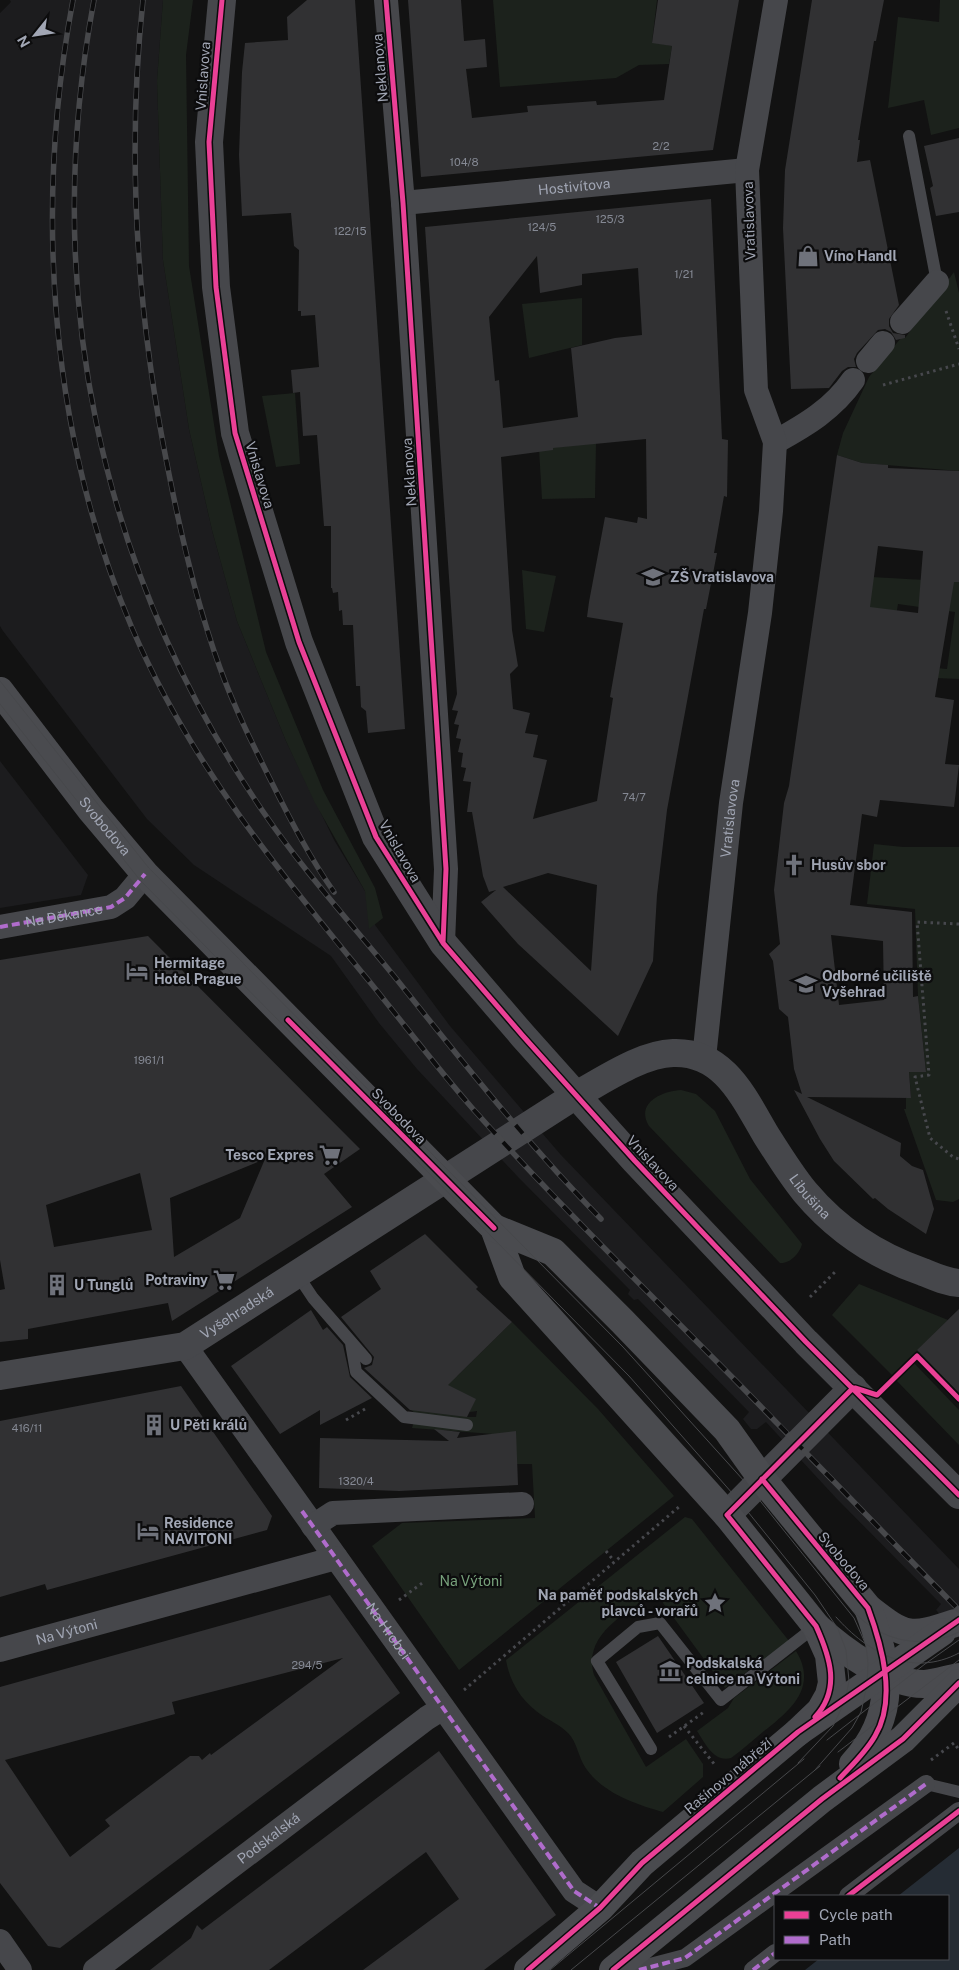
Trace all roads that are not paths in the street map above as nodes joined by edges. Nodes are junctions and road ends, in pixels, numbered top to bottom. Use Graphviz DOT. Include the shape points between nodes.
graph roads {
  1 [pos="222,0"];
  2 [pos="386,0"];
  3 [pos="776,0"];
  4 [pos="910,136"];
  5 [pos="747,170"];
  6 [pos="403,203"];
  7 [pos="937,282"];
  8 [pos="902,322"];
  9 [pos="848,388"];
  10 [pos="775,442"];
  11 [pos="0,692"];
  12 [pos="145,874"];
  13 [pos="0,927"];
  14 [pos="443,943"];
  15 [pos="704,1058"];
  16 [pos="576,1095"];
  17 [pos="445,1179"];
  18 [pos="494,1228"];
  19 [pos="297,1274"];
  20 [pos="959,1283"];
  21 [pos="351,1343"];
  22 [pos="185,1346"];
  23 [pos="366,1360"];
  24 [pos="0,1376"];
  25 [pos="852,1388"];
  26 [pos="467,1425"];
  27 [pos="762,1480"];
  28 [pos="959,1495"];
  29 [pos="522,1504"];
  30 [pos="727,1515"];
  31 [pos="313,1526"];
  32 [pos="336,1558"];
  33 [pos="868,1608"];
  34 [pos="957,1622"];
  35 [pos="816,1626"];
  36 [pos="0,1650"];
  37 [pos="884,1673"];
  38 [pos="959,1677"];
  39 [pos="959,1683"];
  40 [pos="443,1708"];
  41 [pos="798,1732"];
  42 [pos="651,1749"];
  43 [pos="926,1784"];
  44 [pos="959,1792"];
  45 [pos="822,1799"];
  46 [pos="959,1811"];
  47 [pos="849,1895"];
  48 [pos="600,1908"];
  49 [pos="0,1942"];
  50 [pos="774,1953"];
  51 [pos="20,1970"];
  52 [pos="95,1970"];
  53 [pos="528,1970"];
  54 [pos="612,1970"];
  55 [pos="640,1970"];
  56 [pos="752,1970"];
  1 -- 14 [label="street, Vnislavova" via="209,142 216,288 235,433 299,642 376,837"];
  2 -- 6 [label="street, Neklanova"];
  3 -- 5 [label="street, Vratislavova"];
  4 -- 7 [label="lane"];
  5 -- 6 [label="street, Hostivítova"];
  5 -- 10 [label="street, Vratislavova" via="756,390"];
  6 -- 14 [label="street, Neklanova" via="446,868"];
  7 -- 8 [label="street"];
  9 -- 10 [label="street" via="808,424"];
  10 -- 15 [label="street, Vratislavova" via="765,572 730,813"];
  11 -- 12 [label="main road, Svobodova"];
  12 -- 13 [label="street, Na Děkance" via="125,898 111,907"];
  12 -- 17 [label="main road, Svobodova"];
  14 -- 16 [label="street, Vnislavova"];
  15 -- 16 [label="street" via="689,1054 660,1054 638,1061"];
  15 -- 20 [label="street, Libušina" via="724,1071 736,1084 767,1137 823,1212 850,1235 897,1264"];
  16 -- 17 [label="street, Vyšehradská"];
  16 -- 25 [label="street, Vnislavova"];
  17 -- 18 [label="main road, Svobodova"];
  17 -- 19 [label="street, Vyšehradská"];
  18 -- 27 [label="main road, Svobodova" via="552,1252 727,1430"];
  18 -- 30 [label="main road, Svobodova" via="512,1277"];
  19 -- 21 [label="lane"];
  19 -- 22 [label="street, Vyšehradská"];
  21 -- 23 [label="lane"];
  21 -- 26 [label="lane" via="356,1372 404,1417"];
  22 -- 24 [label="street, Vyšehradská"];
  22 -- 31 [label="street, Na Hrobci"];
  25 -- 27 [label="street"];
  25 -- 28 [label="street, Vnislavova"];
  27 -- 30 [label="street"];
  27 -- 33 [label="main road, Svobodova"];
  29 -- 31 [label="street" via="333,1513"];
  30 -- 35 [label="main road, Svobodova"];
  31 -- 32 [label="street, Na Hrobci"];
  32 -- 36 [label="street, Na Výtoni"];
  32 -- 40 [label="street, Na Hrobci"];
  33 -- 34 [label="main road, Svobodova" via="888,1624 908,1634 928,1632"];
  33 -- 37 [label="main road, Svobodova" via="881,1647"];
  34 -- 37 [label="main road, Rašínovo nábřeží"];
  35 -- 37 [label="main road" via="846,1650"];
  35 -- 41 [label="main road, Svobodova" via="828,1656 832,1683 830,1695 820,1711"];
  35 -- 42 [label="lane" via="721,1700 660,1623 638,1626 597,1661"];
  37 -- 38 [label="main road" via="902,1681 924,1684"];
  37 -- 41 [label="main road, Rašínovo nábřeží"];
  37 -- 45 [label="main road, Svobodova" via="883,1716 875,1736"];
  39 -- 45 [label="main road" via="903,1738"];
  40 -- 48 [label="street, Na Hrobci" via="574,1891"];
  40 -- 52 [label="street, Podskalská"];
  41 -- 48 [label="main road, Rašínovo nábřeží" via="642,1863"];
  43 -- 44 [label="lane"];
  43 -- 55 [label="street" via="685,1958"];
  45 -- 54 [label="main road"];
  46 -- 47 [label="street"];
  48 -- 53 [label="main road, Rašínovo nábřeží"];
  49 -- 51 [label="street"];
  50 -- 56 [label="street"];
}
